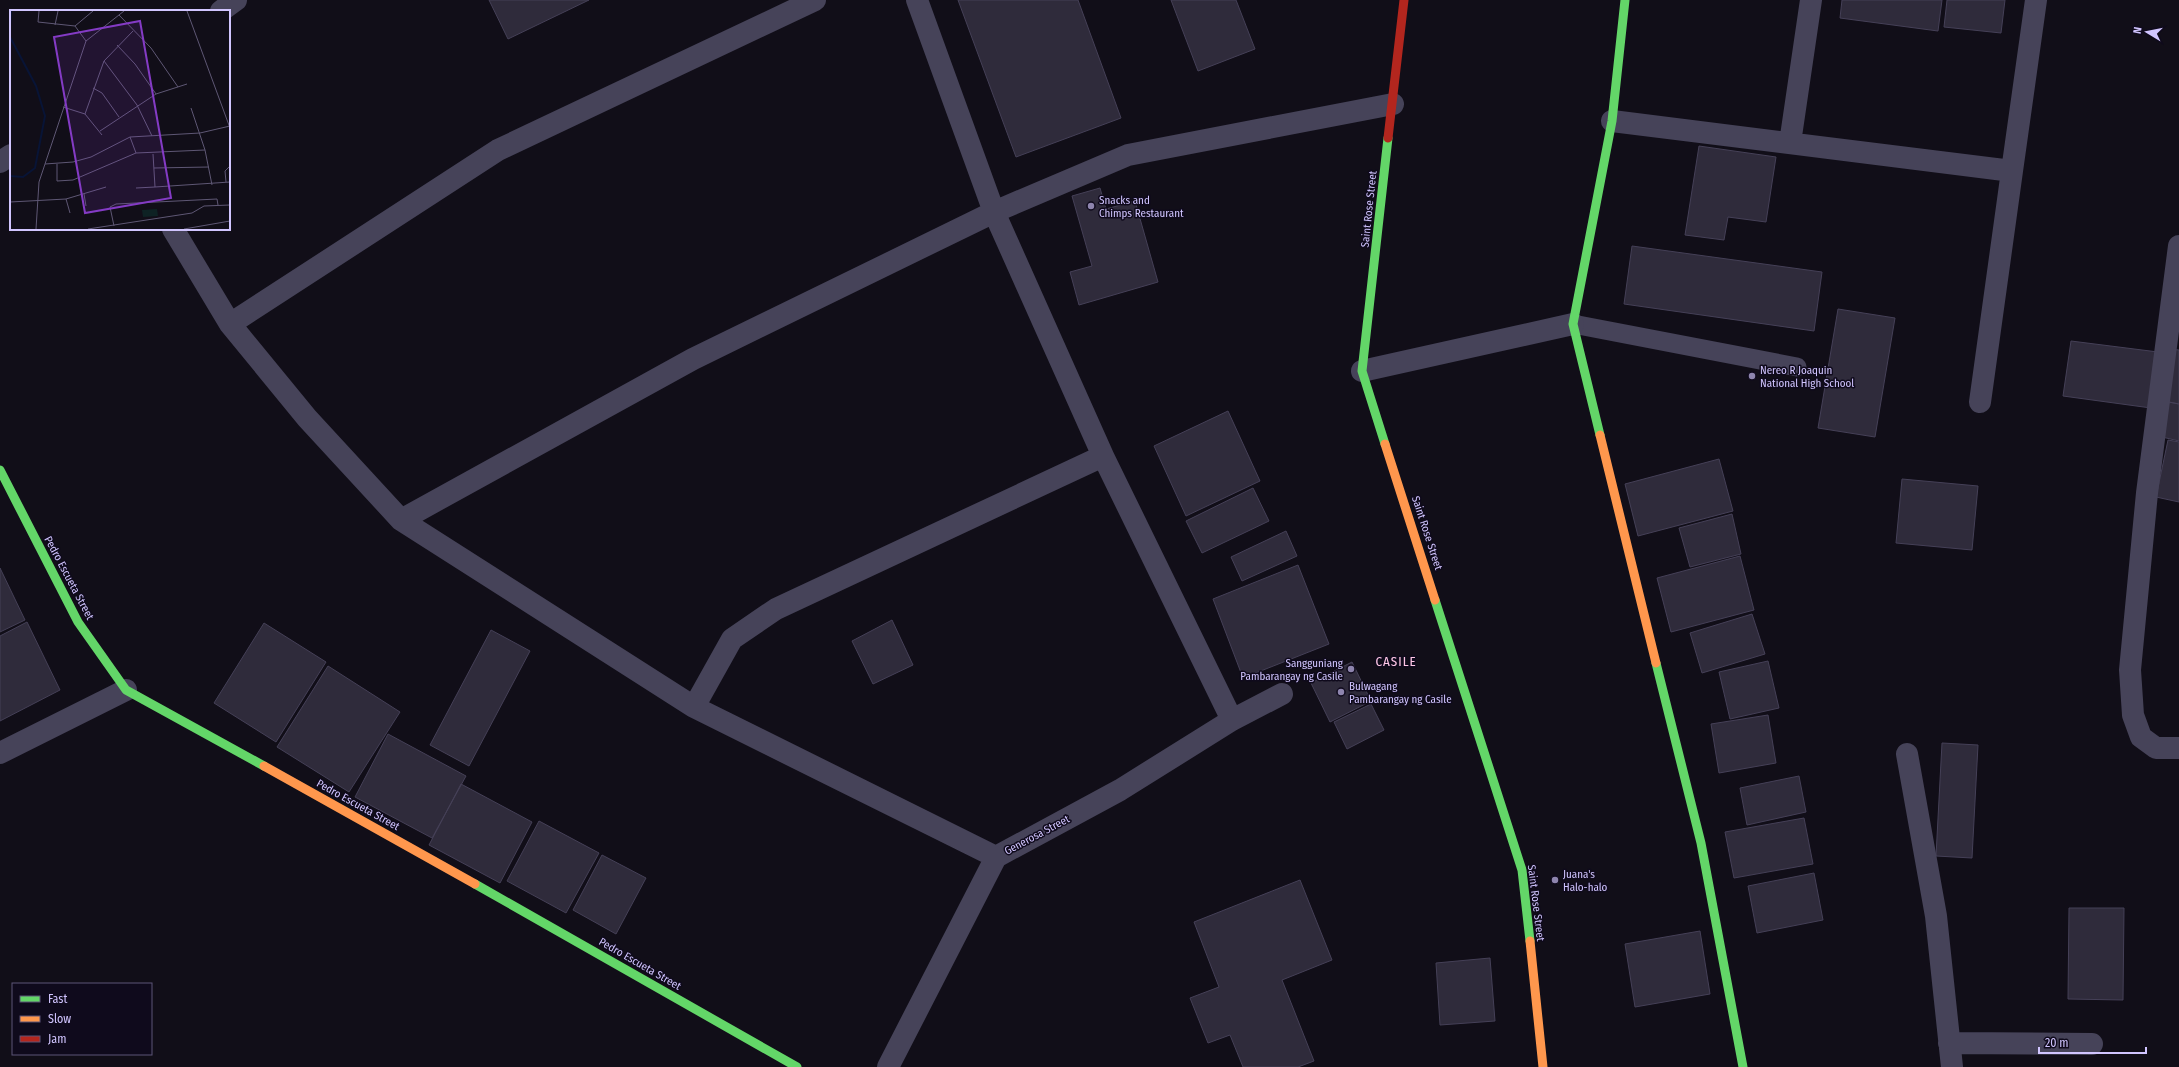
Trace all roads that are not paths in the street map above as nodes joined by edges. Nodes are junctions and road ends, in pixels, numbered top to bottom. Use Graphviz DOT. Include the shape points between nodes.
graph roads {
  1 [pos="236,0"];
  2 [pos="815,0"];
  3 [pos="917,0"];
  4 [pos="1404,0"];
  5 [pos="1625,0"];
  6 [pos="1811,0"];
  7 [pos="2036,0"];
  8 [pos="222,10"];
  9 [pos="1392,104"];
  10 [pos="1612,121"];
  11 [pos="1790,143"];
  12 [pos="10,156"];
  13 [pos="0,162"];
  14 [pos="2012,171"];
  15 [pos="994,212"];
  16 [pos="174,230"];
  17 [pos="2179,246"];
  18 [pos="230,324"];
  19 [pos="1573,324"];
  20 [pos="1797,367"];
  21 [pos="1362,371"];
  22 [pos="1980,402"];
  23 [pos="1104,456"];
  24 [pos="0,470"];
  25 [pos="401,520"];
  26 [pos="126,690"];
  27 [pos="1282,694"];
  28 [pos="694,707"];
  29 [pos="1232,720"];
  30 [pos="2179,748"];
  31 [pos="0,753"];
  32 [pos="1907,754"];
  33 [pos="996,857"];
  34 [pos="1949,1043"];
  35 [pos="2092,1044"];
  36 [pos="797,1067"];
  37 [pos="888,1067"];
  38 [pos="1543,1067"];
  39 [pos="1743,1067"];
  40 [pos="1952,1067"];
  1 -- 8 [label="street"];
  2 -- 18 [label="street" via="498,150"];
  3 -- 15 [label="street"];
  4 -- 9 [label="street, Saint Rose Street"];
  5 -- 10 [label="street"];
  6 -- 11 [label="street"];
  7 -- 14 [label="street"];
  9 -- 15 [label="street" via="1128,156"];
  9 -- 21 [label="street, Saint Rose Street"];
  10 -- 11 [label="street"];
  10 -- 19 [label="street"];
  11 -- 14 [label="street"];
  12 -- 13 [label="street"];
  14 -- 22 [label="street"];
  15 -- 23 [label="street"];
  15 -- 25 [label="street" via="693,359"];
  16 -- 18 [label="street"];
  17 -- 30 [label="street" via="2147,493 2130,670 2133,715 2141,737 2156,748"];
  18 -- 25 [label="street" via="307,418"];
  19 -- 20 [label="lane"];
  19 -- 21 [label="street"];
  19 -- 39 [label="street" via="1701,843"];
  21 -- 38 [label="street, Saint Rose Street" via="1522,870"];
  23 -- 28 [label="street" via="776,609 732,639"];
  23 -- 29 [label="street"];
  24 -- 26 [label="street, Pedro Escueta Street" via="78,622"];
  25 -- 28 [label="street"];
  26 -- 31 [label="street"];
  26 -- 36 [label="street, Pedro Escueta Street"];
  27 -- 29 [label="street, Generosa Street"];
  28 -- 33 [label="street"];
  29 -- 33 [label="street, Generosa Street" via="1120,790"];
  32 -- 34 [label="street" via="1936,916"];
  33 -- 37 [label="street, Generosa Street"];
  34 -- 35 [label="street"];
  34 -- 40 [label="street"];
}
